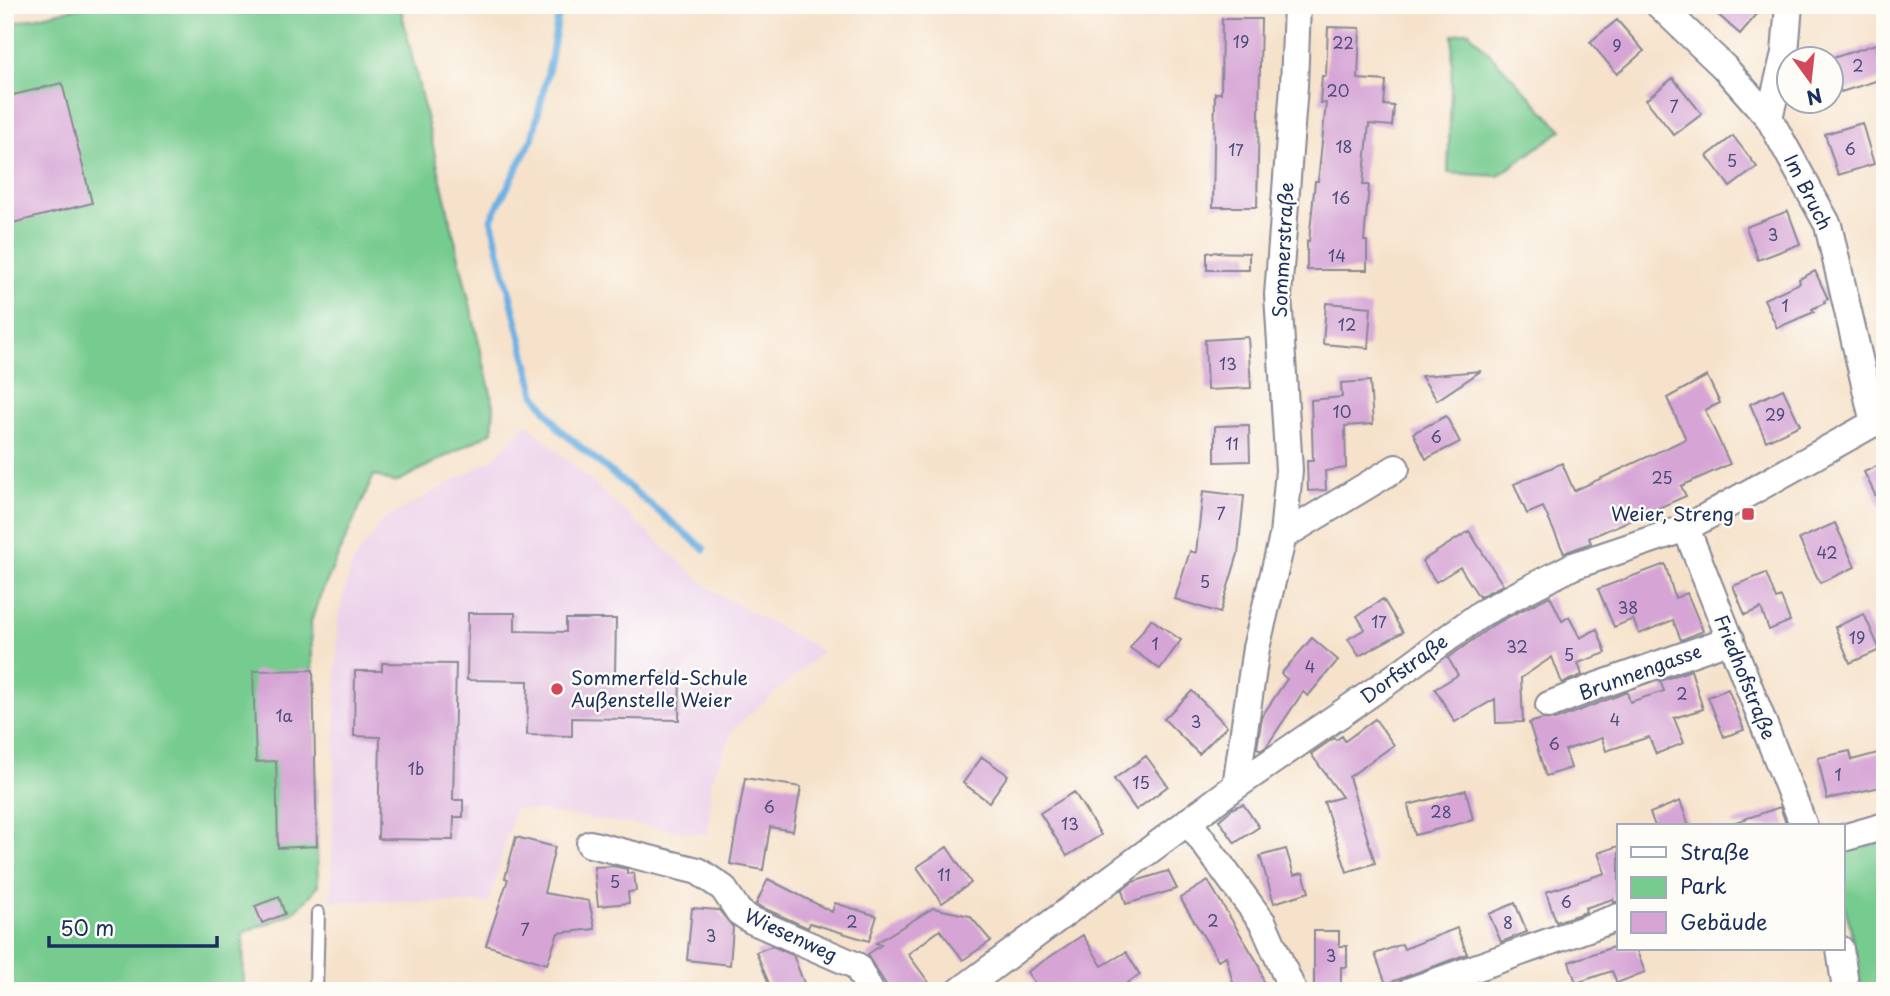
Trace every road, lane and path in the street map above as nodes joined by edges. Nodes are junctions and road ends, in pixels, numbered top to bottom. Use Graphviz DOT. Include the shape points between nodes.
graph roads {
  1 [pos="1297,5"];
  2 [pos="1659,5"];
  3 [pos="1789,5"];
  4 [pos="1769,118"];
  5 [pos="1880,419"];
  6 [pos="1396,468"];
  7 [pos="1686,528"];
  8 [pos="1283,536"];
  9 [pos="1731,639"];
  10 [pos="1549,705"];
  11 [pos="1236,786"];
  12 [pos="1188,821"];
  13 [pos="1803,824"];
  14 [pos="1885,826"];
  15 [pos="1844,838"];
  16 [pos="590,844"];
  17 [pos="318,913"];
  18 [pos="1617,918"];
  19 [pos="1840,950"];
  20 [pos="316,991"];
  21 [pos="870,991"];
  22 [pos="960,991"];
  23 [pos="1293,991"];
  24 [pos="1410,991"];
  25 [pos="1846,991"];
  1 -- 8 [label="street, Sommerstraße" via="1278,295 1289,470"];
  2 -- 4 [label="street, Im Bruch"];
  3 -- 4 [label="street" via="1785,53"];
  4 -- 5 [label="street, Im Bruch" via="1828,225"];
  5 -- 7 [label="street, Dorfstraße"];
  6 -- 8 [label="street"];
  7 -- 9 [label="street, Friedhofstraße"];
  7 -- 11 [label="street, Dorfstraße" via="1573,566 1482,612"];
  8 -- 11 [label="street, Sommerstraße" via="1256,648"];
  9 -- 10 [label="street, Brunnengasse"];
  9 -- 13 [label="street, Friedhofstraße"];
  11 -- 12 [label="street, Dorfstraße"];
  12 -- 22 [label="street, Dorfstraße"];
  12 -- 23 [label="street" via="1263,922"];
  14 -- 15 [label="street"];
  16 -- 21 [label="street, Wiesenweg" via="698,871 723,888 739,912 751,920 857,966"];
  17 -- 20 [label="lane"];
  18 -- 24 [label="street"];
  19 -- 25 [label="street"];
}
